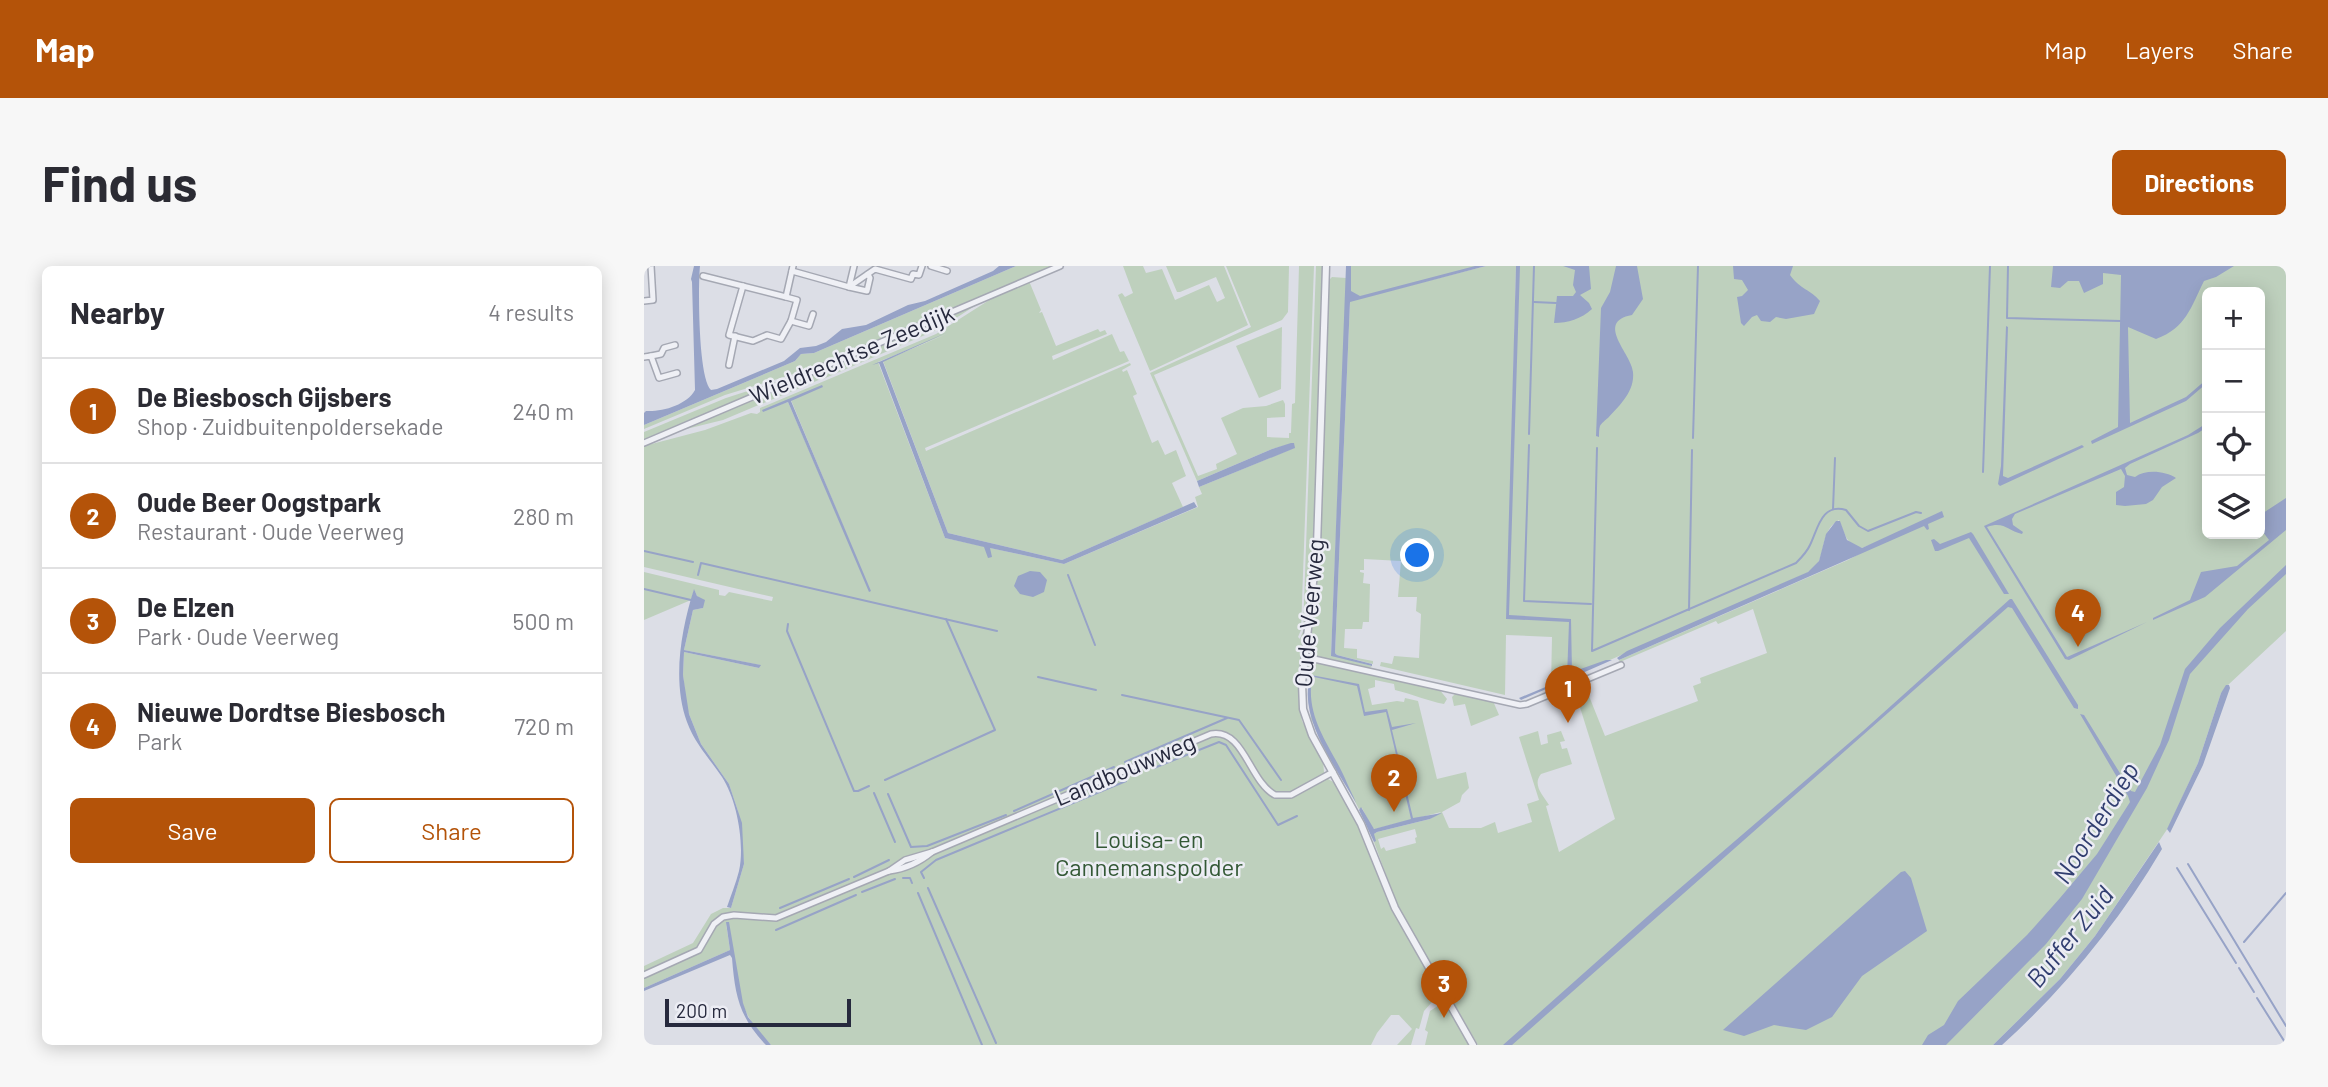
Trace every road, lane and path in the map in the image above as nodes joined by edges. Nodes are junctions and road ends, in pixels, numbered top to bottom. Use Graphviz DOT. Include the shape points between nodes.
graph roads {
  1 [pos="651,266"];
  2 [pos="854,266"];
  3 [pos="922,266"];
  4 [pos="931,266"];
  5 [pos="1060,266"];
  6 [pos="1326,266"];
  7 [pos="793,268"];
  8 [pos="947,271"];
  9 [pos="868,274"];
  10 [pos="703,276"];
  11 [pos="743,286"];
  12 [pos="849,287"];
  13 [pos="786,297"];
  14 [pos="644,300"];
  15 [pos="813,314"];
  16 [pos="791,321"];
  17 [pos="735,336"];
  18 [pos="675,345"];
  19 [pos="647,356"];
  20 [pos="729,365"];
  21 [pos="677,373"];
  22 [pos="644,443"];
  23 [pos="1305,657"];
  24 [pos="1621,665"];
  25 [pos="1333,772"];
  26 [pos="644,975"];
  27 [pos="1473,1045"];
  1 -- 14 [label="street" via="653,300"];
  2 -- 12 [label="street"];
  3 -- 9 [label="street" via="919,275 911,279 875,269"];
  4 -- 8 [label="street"];
  5 -- 22 [label="street, Wieldrechtse Zeedijk"];
  6 -- 23 [label="street, Oude Veerweg" via="1317,546"];
  7 -- 12 [label="street"];
  7 -- 13 [label="street"];
  9 -- 12 [label="street"];
  9 -- 12 [label="street" via="867,291"];
  10 -- 11 [label="street"];
  11 -- 13 [label="street"];
  11 -- 17 [label="street" via="729,335"];
  13 -- 16 [label="street" via="797,300"];
  15 -- 16 [label="street" via="809,326"];
  16 -- 17 [label="street" via="781,339 768,335 753,341"];
  17 -- 20 [label="street"];
  18 -- 19 [label="street"];
  19 -- 21 [label="street" via="660,378"];
  23 -- 24 [label="street" via="1517,705"];
  23 -- 25 [label="street, Oude Veerweg" via="1304,716"];
  25 -- 26 [label="street, Landbouwweg" via="1291,795 1275,795 1262,785 1232,738 1214,733 778,918 723,917 699,950"];
  25 -- 27 [label="street, Oude Veerweg" via="1361,824 1395,908"];
}
